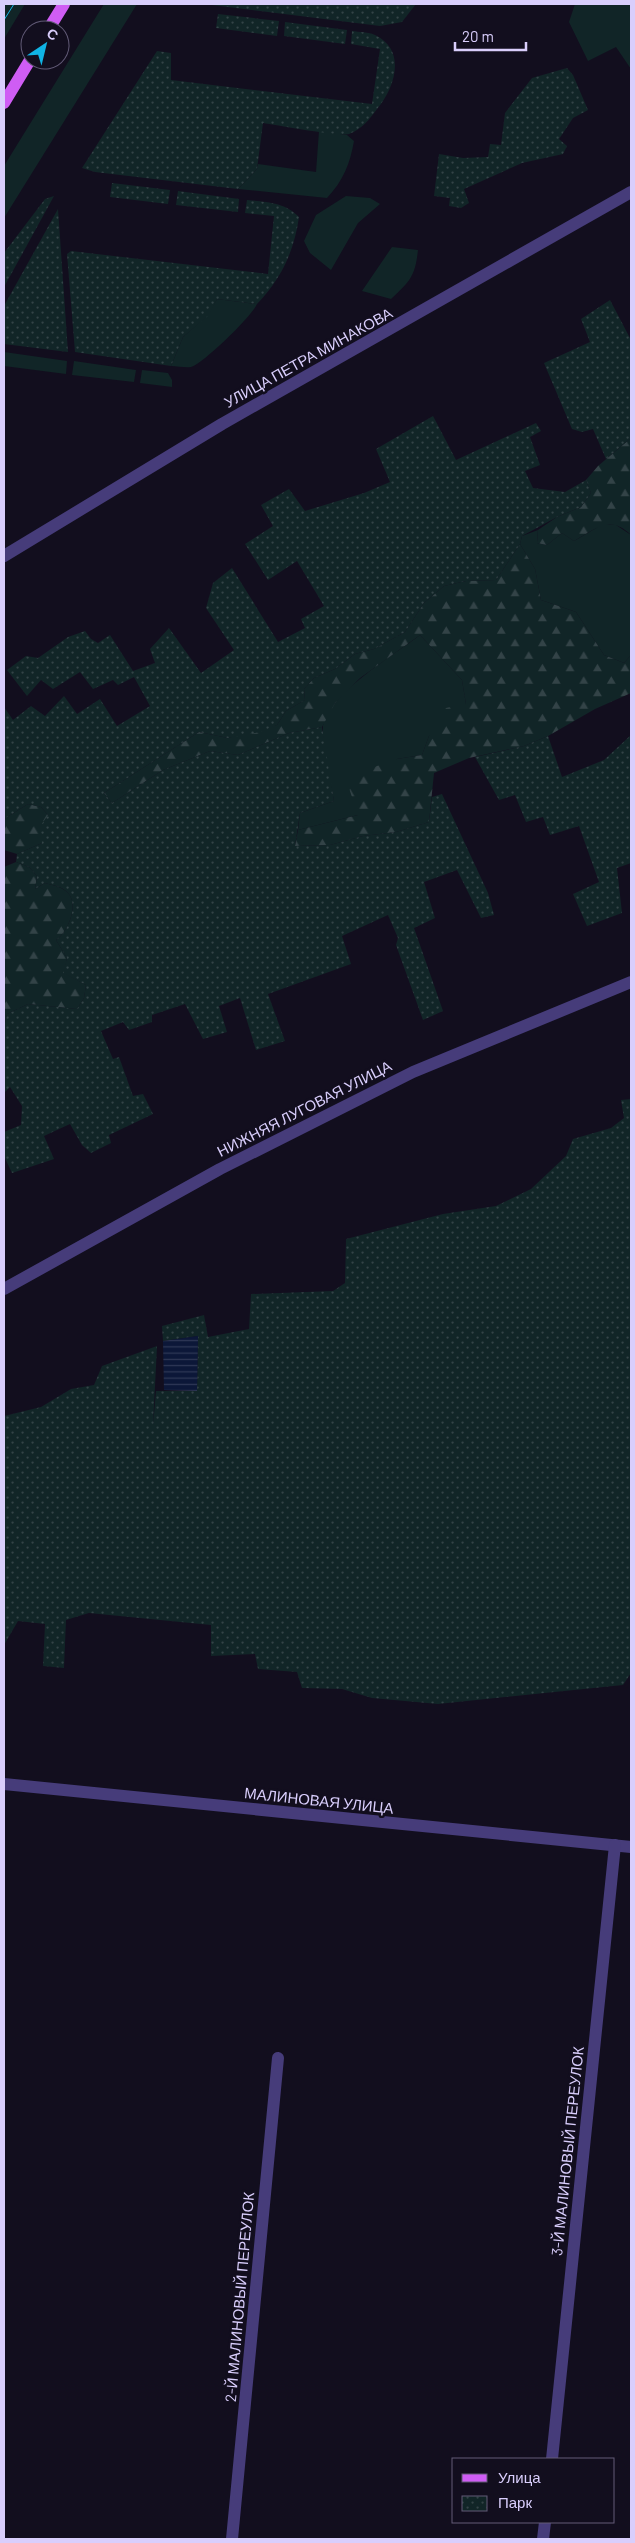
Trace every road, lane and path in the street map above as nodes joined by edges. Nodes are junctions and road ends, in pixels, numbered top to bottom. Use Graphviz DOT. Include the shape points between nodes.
graph roads {
  1 [pos="64,4"];
  2 [pos="54,20"];
  3 [pos="24,70"];
  4 [pos="4,103"];
  5 [pos="631,192"];
  6 [pos="4,556"];
  7 [pos="631,982"];
  8 [pos="4,1289"];
  9 [pos="4,1784"];
  10 [pos="616,1845"];
  11 [pos="631,1847"];
  12 [pos="278,2058"];
  13 [pos="552,2458"];
  14 [pos="545,2523"];
  15 [pos="232,2539"];
  16 [pos="543,2539"];
  1 -- 2 [label="main road"];
  3 -- 4 [label="main road"];
  5 -- 6 [label="street, УЛИЦА ПЕТРА МИНАКОВА" via="222,424"];
  7 -- 8 [label="street, НИЖНЯЯ ЛУГОВАЯ УЛИЦА" via="413,1072 220,1169"];
  9 -- 10 [label="street, МАЛИНОВАЯ УЛИЦА"];
  10 -- 11 [label="street, МАЛИНОВАЯ УЛИЦА"];
  10 -- 13 [label="street, 3-Й МАЛИНОВЫЙ ПЕРЕУЛОК"];
  12 -- 15 [label="street, 2-Й МАЛИНОВЫЙ ПЕРЕУЛОК"];
  14 -- 16 [label="street"];
}
